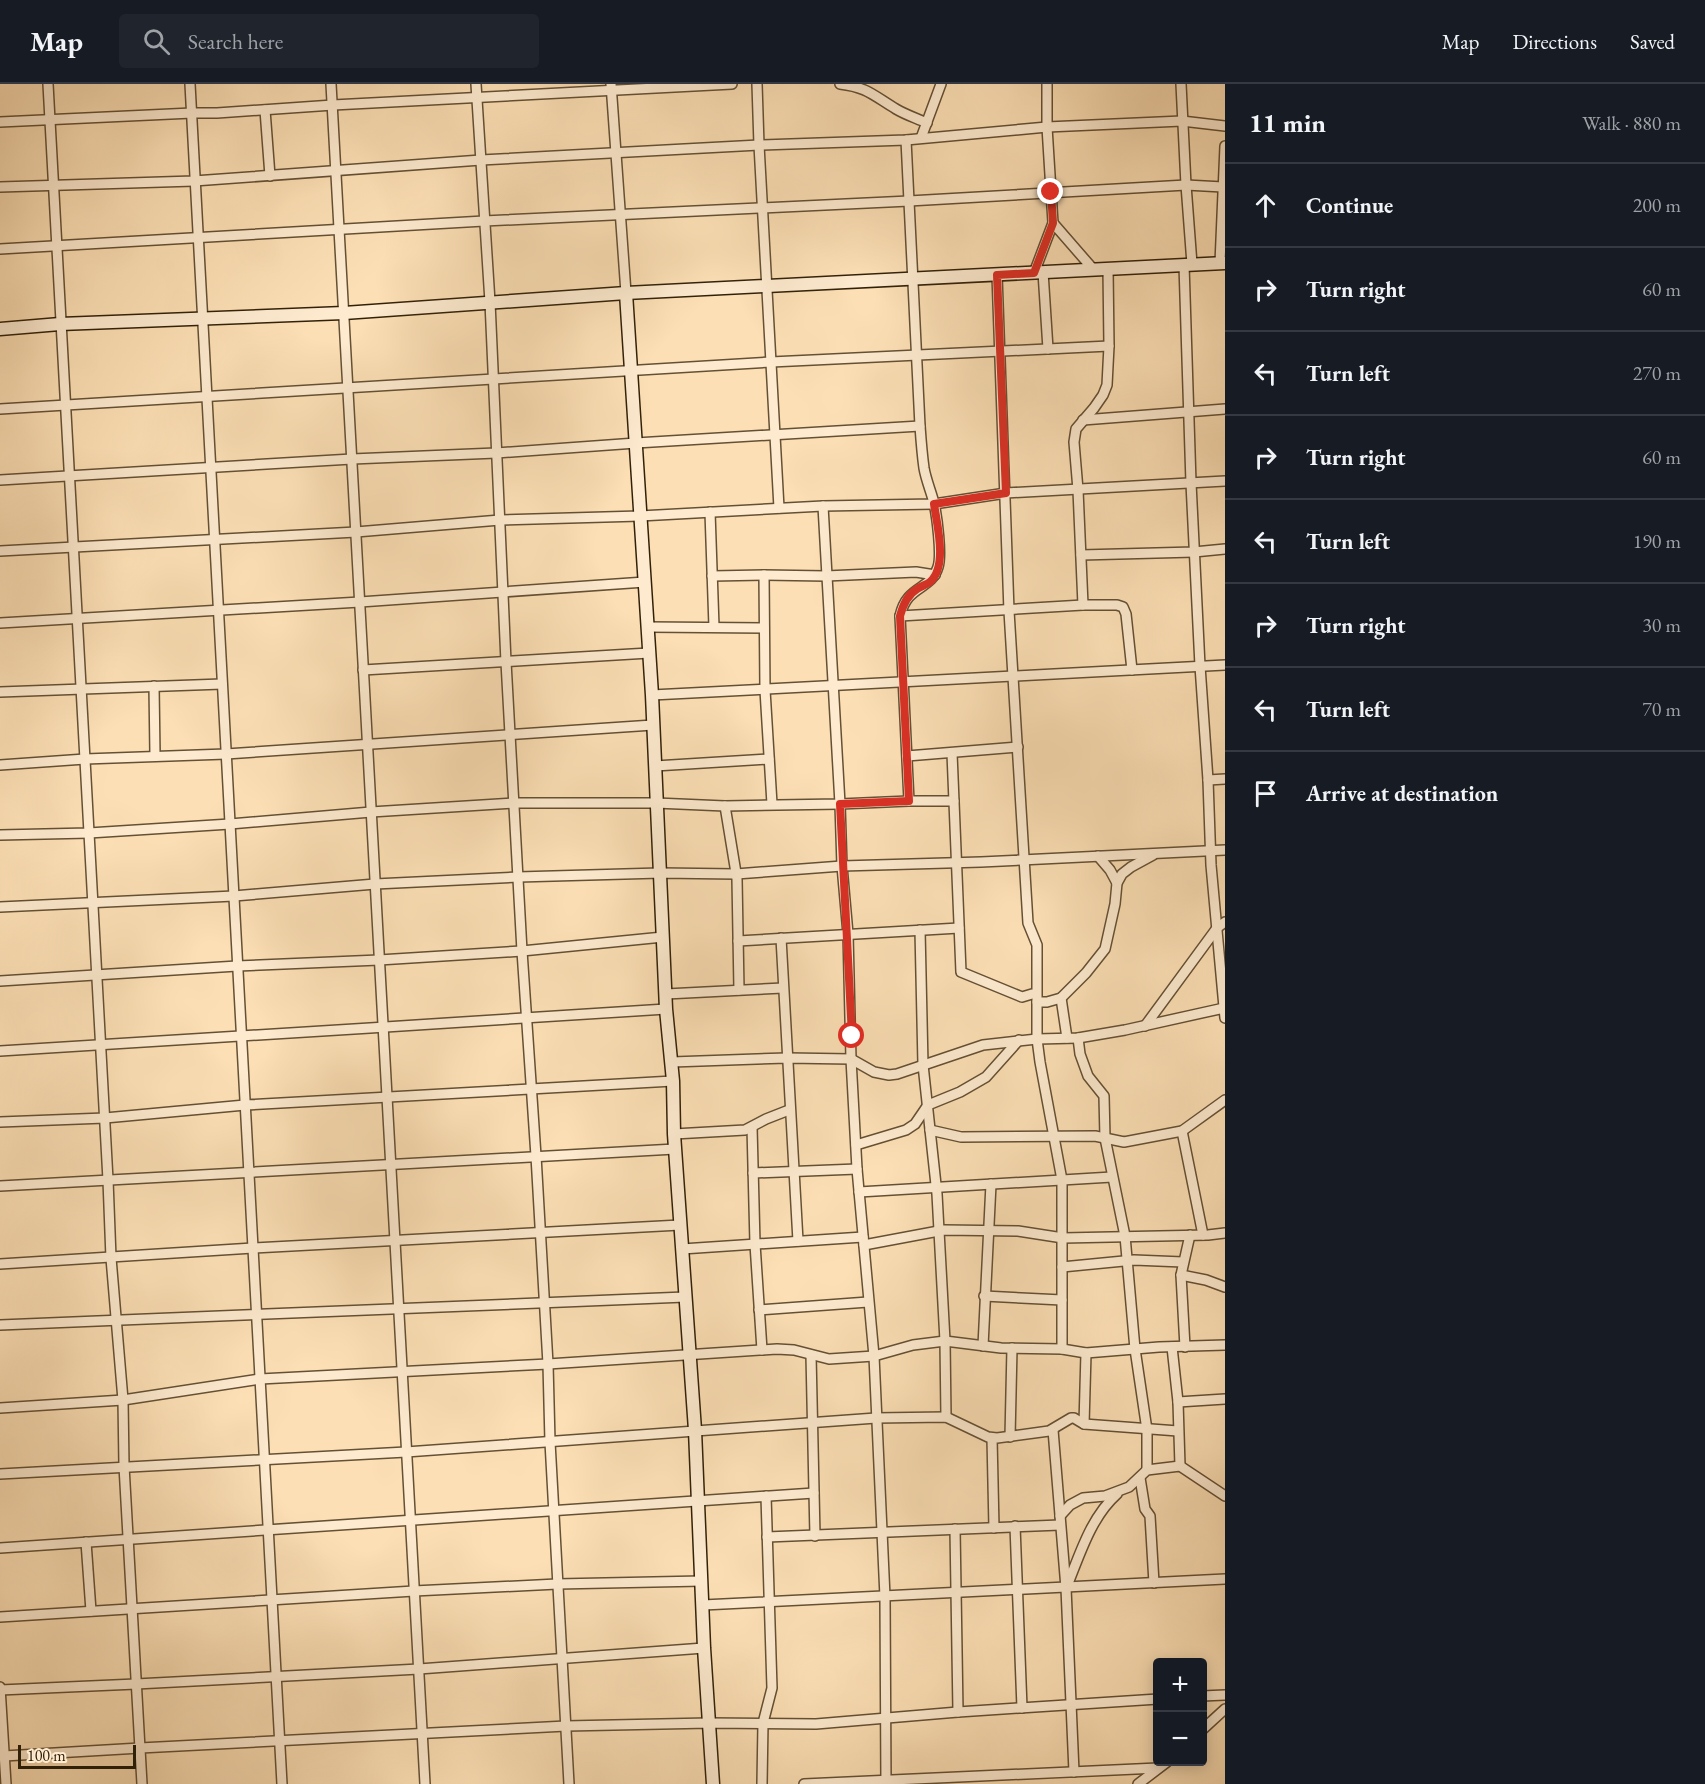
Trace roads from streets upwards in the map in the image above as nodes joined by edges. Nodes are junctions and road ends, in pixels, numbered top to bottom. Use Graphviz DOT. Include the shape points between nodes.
graph roads {
  1 [pos="48,84"];
  2 [pos="190,84"];
  3 [pos="331,84"];
  4 [pos="476,84"];
  5 [pos="732,84"];
  6 [pos="757,84"];
  7 [pos="840,84"];
  8 [pos="941,84"];
  9 [pos="1047,84"];
  10 [pos="1181,84"];
  11 [pos="857,85"];
  12 [pos="611,87"];
  13 [pos="477,97"];
  14 [pos="333,105"];
  15 [pos="265,110"];
  16 [pos="192,112"];
  17 [pos="50,118"];
  18 [pos="1182,121"];
  19 [pos="0,122"];
  20 [pos="927,123"];
  21 [pos="1225,126"];
  22 [pos="1047,127"];
  23 [pos="921,138"];
  24 [pos="906,140"];
  25 [pos="759,145"];
  26 [pos="1225,146"];
  27 [pos="616,153"];
  28 [pos="481,160"];
  29 [pos="336,171"];
  30 [pos="270,176"];
  31 [pos="194,181"];
  32 [pos="54,185"];
  33 [pos="1186,185"];
  34 [pos="1223,186"];
  35 [pos="0,187"];
  36 [pos="1051,192"];
  37 [pos="909,201"];
  38 [pos="762,208"];
  39 [pos="621,215"];
  40 [pos="484,221"];
  41 [pos="1053,223"];
  42 [pos="339,230"];
  43 [pos="199,239"];
  44 [pos="56,245"];
  45 [pos="0,249"];
  46 [pos="1222,263"];
  47 [pos="1188,265"];
  48 [pos="1093,269"];
  49 [pos="1108,269"];
  50 [pos="1038,272"];
  51 [pos="997,275"];
  52 [pos="913,279"];
  53 [pos="766,286"];
  54 [pos="626,293"];
  55 [pos="490,302"];
  56 [pos="344,313"];
  57 [pos="202,318"];
  58 [pos="60,324"];
  59 [pos="0,328"];
  60 [pos="1109,346"];
  61 [pos="1048,349"];
  62 [pos="1000,351"];
  63 [pos="917,356"];
  64 [pos="771,362"];
  65 [pos="631,371"];
  66 [pos="492,379"];
  67 [pos="348,389"];
  68 [pos="207,396"];
  69 [pos="65,405"];
  70 [pos="0,409"];
  71 [pos="1225,409"];
  72 [pos="1189,412"];
  73 [pos="1083,420"];
  74 [pos="920,426"];
  75 [pos="774,435"];
  76 [pos="636,443"];
  77 [pos="496,453"];
  78 [pos="352,459"];
  79 [pos="211,468"];
  80 [pos="69,475"];
  81 [pos="0,480"];
  82 [pos="1225,481"];
  83 [pos="1191,483"];
  84 [pos="1078,490"];
  85 [pos="1006,493"];
  86 [pos="934,504"];
  87 [pos="823,506"];
  88 [pos="780,508"];
  89 [pos="710,512"];
  90 [pos="640,516"];
  91 [pos="500,520"];
  92 [pos="356,532"];
  93 [pos="214,540"];
  94 [pos="73,547"];
  95 [pos="1225,549"];
  96 [pos="0,551"];
  97 [pos="1194,552"];
  98 [pos="1081,555"];
  99 [pos="764,575"];
  100 [pos="935,575"];
  101 [pos="712,576"];
  102 [pos="826,576"];
  103 [pos="645,582"];
  104 [pos="503,591"];
  105 [pos="360,602"];
  106 [pos="1083,605"];
  107 [pos="218,610"];
  108 [pos="1009,611"];
  109 [pos="900,616"];
  110 [pos="77,619"];
  111 [pos="0,623"];
  112 [pos="648,627"];
  113 [pos="714,627"];
  114 [pos="764,628"];
  115 [pos="649,653"];
  116 [pos="506,662"];
  117 [pos="1225,665"];
  118 [pos="1200,666"];
  119 [pos="363,670"];
  120 [pos="1132,670"];
  121 [pos="1014,677"];
  122 [pos="904,682"];
  123 [pos="222,684"];
  124 [pos="154,686"];
  125 [pos="833,686"];
  126 [pos="81,688"];
  127 [pos="765,690"];
  128 [pos="0,692"];
  129 [pos="652,695"];
  130 [pos="653,725"];
  131 [pos="510,733"];
  132 [pos="368,745"];
  133 [pos="1018,747"];
  134 [pos="952,753"];
  135 [pos="226,754"];
  136 [pos="155,755"];
  137 [pos="907,756"];
  138 [pos="85,759"];
  139 [pos="769,759"];
  140 [pos="0,765"];
  141 [pos="655,766"];
  142 [pos="1225,779"];
  143 [pos="1208,780"];
  144 [pos="909,801"];
  145 [pos="954,801"];
  146 [pos="514,803"];
  147 [pos="656,803"];
  148 [pos="772,804"];
  149 [pos="840,804"];
  150 [pos="725,806"];
  151 [pos="371,812"];
  152 [pos="230,824"];
  153 [pos="89,833"];
  154 [pos="0,835"];
  155 [pos="1225,850"];
  156 [pos="1211,851"];
  157 [pos="1156,854"];
  158 [pos="1098,856"];
  159 [pos="1025,860"];
  160 [pos="957,863"];
  161 [pos="842,866"];
  162 [pos="660,873"];
  163 [pos="736,874"];
  164 [pos="518,877"];
  165 [pos="1118,883"];
  166 [pos="375,884"];
  167 [pos="234,896"];
  168 [pos="93,902"];
  169 [pos="0,907"];
  170 [pos="1225,922"];
  171 [pos="959,928"];
  172 [pos="1217,928"];
  173 [pos="920,930"];
  174 [pos="848,934"];
  175 [pos="663,937"];
  176 [pos="781,938"];
  177 [pos="738,940"];
  178 [pos="522,951"];
  179 [pos="379,960"];
  180 [pos="237,966"];
  181 [pos="97,974"];
  182 [pos="0,981"];
  183 [pos="783,988"];
  184 [pos="739,990"];
  185 [pos="666,994"];
  186 [pos="1034,998"];
  187 [pos="1061,998"];
  188 [pos="666,1009"];
  189 [pos="1224,1013"];
  190 [pos="528,1017"];
  191 [pos="383,1026"];
  192 [pos="1145,1026"];
  193 [pos="242,1038"];
  194 [pos="1067,1038"];
  195 [pos="1078,1038"];
  196 [pos="1037,1039"];
  197 [pos="1019,1040"];
  198 [pos="101,1045"];
  199 [pos="0,1051"];
  200 [pos="787,1058"];
  201 [pos="851,1059"];
  202 [pos="672,1062"];
  203 [pos="923,1065"];
  204 [pos="673,1081"];
  205 [pos="532,1089"];
  206 [pos="387,1097"];
  207 [pos="1225,1100"];
  208 [pos="245,1105"];
  209 [pos="928,1105"];
  210 [pos="789,1110"];
  211 [pos="105,1118"];
  212 [pos="0,1122"];
  213 [pos="752,1127"];
  214 [pos="930,1130"];
  215 [pos="1182,1131"];
  216 [pos="674,1134"];
  217 [pos="1053,1136"];
  218 [pos="1105,1138"];
  219 [pos="856,1145"];
  220 [pos="675,1149"];
  221 [pos="536,1156"];
  222 [pos="391,1165"];
  223 [pos="857,1169"];
  224 [pos="794,1172"];
  225 [pos="249,1173"];
  226 [pos="753,1173"];
  227 [pos="1112,1177"];
  228 [pos="108,1180"];
  229 [pos="1062,1180"];
  230 [pos="991,1184"];
  231 [pos="0,1186"];
  232 [pos="936,1188"];
  233 [pos="859,1192"];
  234 [pos="680,1225"];
  235 [pos="987,1230"];
  236 [pos="939,1231"];
  237 [pos="540,1232"];
  238 [pos="1225,1233"];
  239 [pos="1190,1235"];
  240 [pos="1203,1235"];
  241 [pos="1125,1236"];
  242 [pos="1063,1238"];
  243 [pos="395,1240"];
  244 [pos="798,1241"];
  245 [pos="863,1241"];
  246 [pos="755,1244"];
  247 [pos="253,1248"];
  248 [pos="682,1249"];
  249 [pos="111,1258"];
  250 [pos="1128,1261"];
  251 [pos="1183,1262"];
  252 [pos="0,1264"];
  253 [pos="1062,1267"];
  254 [pos="1182,1275"];
  255 [pos="1225,1287"];
  256 [pos="984,1296"];
  257 [pos="685,1297"];
  258 [pos="1062,1300"];
  259 [pos="868,1302"];
  260 [pos="544,1304"];
  261 [pos="399,1309"];
  262 [pos="759,1310"];
  263 [pos="256,1314"];
  264 [pos="116,1320"];
  265 [pos="0,1325"];
  266 [pos="945,1341"];
  267 [pos="982,1346"];
  268 [pos="1225,1346"];
  269 [pos="1172,1347"];
  270 [pos="1185,1347"];
  271 [pos="1012,1348"];
  272 [pos="1135,1348"];
  273 [pos="1062,1349"];
  274 [pos="762,1350"];
  275 [pos="1086,1353"];
  276 [pos="690,1355"];
  277 [pos="811,1355"];
  278 [pos="874,1356"];
  279 [pos="548,1364"];
  280 [pos="404,1372"];
  281 [pos="260,1379"];
  282 [pos="1225,1399"];
  283 [pos="123,1400"];
  284 [pos="1178,1402"];
  285 [pos="0,1408"];
  286 [pos="946,1417"];
  287 [pos="876,1418"];
  288 [pos="812,1422"];
  289 [pos="1084,1424"];
  290 [pos="695,1430"];
  291 [pos="1053,1430"];
  292 [pos="1147,1430"];
  293 [pos="1178,1431"];
  294 [pos="1010,1437"];
  295 [pos="992,1438"];
  296 [pos="550,1442"];
  297 [pos="406,1452"];
  298 [pos="265,1458"];
  299 [pos="124,1466"];
  300 [pos="1180,1466"];
  301 [pos="1148,1470"];
  302 [pos="0,1474"];
  303 [pos="1140,1478"];
  304 [pos="1121,1490"];
  305 [pos="814,1493"];
  306 [pos="766,1496"];
  307 [pos="1225,1496"];
  308 [pos="699,1501"];
  309 [pos="554,1512"];
  310 [pos="1060,1520"];
  311 [pos="410,1521"];
  312 [pos="1015,1526"];
  313 [pos="994,1527"];
  314 [pos="955,1529"];
  315 [pos="267,1531"];
  316 [pos="882,1533"];
  317 [pos="815,1536"];
  318 [pos="767,1537"];
  319 [pos="128,1539"];
  320 [pos="86,1542"];
  321 [pos="0,1548"];
  322 [pos="1225,1579"];
  323 [pos="702,1581"];
  324 [pos="1154,1583"];
  325 [pos="557,1584"];
  326 [pos="1066,1588"];
  327 [pos="414,1591"];
  328 [pos="1018,1591"];
  329 [pos="956,1594"];
  330 [pos="885,1597"];
  331 [pos="272,1600"];
  332 [pos="769,1602"];
  333 [pos="703,1605"];
  334 [pos="132,1609"];
  335 [pos="91,1611"];
  336 [pos="0,1617"];
  337 [pos="704,1648"];
  338 [pos="562,1658"];
  339 [pos="418,1669"];
  340 [pos="276,1676"];
  341 [pos="136,1684"];
  342 [pos="0,1689"];
  343 [pos="1225,1695"];
  344 [pos="1207,1696"];
  345 [pos="1153,1699"];
  346 [pos="1071,1705"];
  347 [pos="1022,1708"];
  348 [pos="1,1709"];
  349 [pos="1225,1709"];
  350 [pos="958,1712"];
  351 [pos="885,1719"];
  352 [pos="709,1723"];
  353 [pos="763,1723"];
  354 [pos="566,1726"];
  355 [pos="1207,1726"];
  356 [pos="422,1733"];
  357 [pos="279,1741"];
  358 [pos="140,1748"];
  359 [pos="4,1756"];
  360 [pos="1161,1766"];
  361 [pos="1158,1768"];
  362 [pos="1074,1772"];
  363 [pos="980,1780"];
  364 [pos="4,1782"];
  365 [pos="886,1782"];
  366 [pos="142,1784"];
  367 [pos="282,1784"];
  368 [pos="425,1784"];
  369 [pos="569,1784"];
  370 [pos="714,1784"];
  371 [pos="762,1784"];
  372 [pos="804,1784"];
  373 [pos="1138,1784"];
  1 -- 17 [label="street"];
  2 -- 16 [label="street"];
  3 -- 14 [label="street"];
  4 -- 13 [label="street"];
  5 -- 12 [label="street"];
  6 -- 25 [label="street"];
  7 -- 11 [label="street"];
  8 -- 20 [label="street"];
  9 -- 22 [label="street"];
  10 -- 18 [label="street"];
  11 -- 20 [label="street"];
  12 -- 13 [label="street"];
  12 -- 27 [label="street"];
  13 -- 14 [label="street"];
  13 -- 28 [label="street"];
  14 -- 15 [label="street"];
  14 -- 29 [label="street"];
  15 -- 16 [label="street"];
  15 -- 30 [label="street"];
  16 -- 17 [label="street"];
  16 -- 31 [label="street"];
  17 -- 19 [label="street"];
  17 -- 32 [label="street"];
  18 -- 21 [label="street"];
  18 -- 22 [label="street"];
  18 -- 33 [label="street"];
  20 -- 23 [label="street"];
  22 -- 23 [label="street"];
  22 -- 36 [label="street"];
  23 -- 24 [label="street"];
  24 -- 25 [label="street"];
  24 -- 37 [label="street"];
  25 -- 27 [label="street"];
  25 -- 38 [label="street"];
  26 -- 34 [label="street"];
  27 -- 28 [label="street"];
  27 -- 39 [label="street"];
  28 -- 29 [label="street"];
  28 -- 40 [label="street"];
  29 -- 30 [label="street"];
  29 -- 42 [label="street"];
  30 -- 31 [label="street"];
  31 -- 32 [label="street"];
  31 -- 43 [label="street"];
  32 -- 35 [label="street"];
  32 -- 44 [label="street"];
  33 -- 34 [label="street"];
  33 -- 36 [label="street"];
  33 -- 47 [label="street"];
  34 -- 46 [label="street"];
  36 -- 37 [label="street"];
  36 -- 41 [label="street"];
  37 -- 38 [label="street"];
  37 -- 52 [label="street"];
  38 -- 39 [label="street"];
  38 -- 53 [label="street"];
  39 -- 40 [label="street"];
  39 -- 54 [label="street"];
  40 -- 42 [label="street"];
  40 -- 55 [label="street"];
  41 -- 48 [label="street"];
  41 -- 50 [label="street"];
  42 -- 43 [label="street"];
  42 -- 56 [label="street"];
  43 -- 44 [label="street"];
  43 -- 57 [label="street"];
  44 -- 45 [label="street"];
  44 -- 58 [label="street"];
  46 -- 47 [label="street"];
  47 -- 49 [label="street"];
  47 -- 72 [label="street"];
  48 -- 49 [label="street"];
  48 -- 50 [label="street"];
  49 -- 60 [label="street"];
  50 -- 51 [label="street"];
  50 -- 61 [label="street"];
  51 -- 52 [label="street"];
  51 -- 62 [label="street"];
  52 -- 53 [label="street"];
  52 -- 63 [label="street"];
  53 -- 54 [label="street"];
  53 -- 64 [label="street"];
  54 -- 55 [label="street"];
  54 -- 65 [label="street"];
  55 -- 56 [label="street"];
  55 -- 66 [label="street"];
  56 -- 57 [label="street"];
  56 -- 67 [label="street"];
  57 -- 58 [label="street"];
  57 -- 68 [label="street"];
  58 -- 59 [label="street"];
  58 -- 69 [label="street"];
  60 -- 61 [label="street"];
  60 -- 73 [label="street" via="1107,386"];
  61 -- 62 [label="street"];
  62 -- 63 [label="street"];
  62 -- 85 [label="street"];
  63 -- 64 [label="street"];
  63 -- 74 [label="street"];
  64 -- 65 [label="street"];
  64 -- 75 [label="street"];
  65 -- 66 [label="street"];
  65 -- 76 [label="street"];
  66 -- 67 [label="street"];
  66 -- 77 [label="street"];
  67 -- 68 [label="street"];
  67 -- 78 [label="street"];
  68 -- 69 [label="street"];
  68 -- 79 [label="street"];
  69 -- 70 [label="street"];
  69 -- 80 [label="street"];
  71 -- 72 [label="street"];
  72 -- 73 [label="street"];
  72 -- 83 [label="street"];
  73 -- 84 [label="street" via="1076,429 1074,442"];
  74 -- 75 [label="street"];
  74 -- 86 [label="street" via="924,469"];
  75 -- 76 [label="street"];
  75 -- 88 [label="street"];
  76 -- 77 [label="street"];
  76 -- 90 [label="street"];
  77 -- 78 [label="street"];
  77 -- 91 [label="street"];
  78 -- 79 [label="street"];
  78 -- 92 [label="street"];
  79 -- 80 [label="street"];
  79 -- 93 [label="street"];
  80 -- 81 [label="street"];
  80 -- 94 [label="street"];
  82 -- 83 [label="street"];
  83 -- 84 [label="street"];
  83 -- 97 [label="street"];
  84 -- 85 [label="street"];
  84 -- 98 [label="street"];
  85 -- 86 [label="street"];
  85 -- 108 [label="street"];
  86 -- 87 [label="street"];
  86 -- 100 [label="street" via="940,559"];
  87 -- 88 [label="street"];
  87 -- 102 [label="street"];
  88 -- 89 [label="street"];
  89 -- 90 [label="street"];
  89 -- 101 [label="street"];
  90 -- 91 [label="street"];
  90 -- 103 [label="street"];
  91 -- 92 [label="street"];
  91 -- 104 [label="street"];
  92 -- 93 [label="street"];
  92 -- 105 [label="street"];
  93 -- 94 [label="street"];
  93 -- 107 [label="street"];
  94 -- 96 [label="street"];
  94 -- 110 [label="street"];
  95 -- 97 [label="street"];
  97 -- 98 [label="street"];
  97 -- 118 [label="street"];
  98 -- 106 [label="street"];
  99 -- 101 [label="street"];
  99 -- 102 [label="street"];
  99 -- 114 [label="street"];
  100 -- 102 [label="street" via="916,572"];
  100 -- 109 [label="street" via="909,595"];
  101 -- 113 [label="street"];
  102 -- 125 [label="street"];
  103 -- 104 [label="street"];
  103 -- 112 [label="street"];
  104 -- 105 [label="street"];
  104 -- 116 [label="street"];
  105 -- 107 [label="street"];
  105 -- 119 [label="street"];
  106 -- 108 [label="street"];
  106 -- 120 [label="street" via="1123,607"];
  107 -- 110 [label="street"];
  107 -- 123 [label="street"];
  108 -- 109 [label="street"];
  108 -- 121 [label="street"];
  109 -- 122 [label="street"];
  110 -- 111 [label="street"];
  110 -- 126 [label="street"];
  112 -- 113 [label="street"];
  112 -- 115 [label="street"];
  113 -- 114 [label="street"];
  114 -- 127 [label="street"];
  115 -- 116 [label="street"];
  115 -- 129 [label="street"];
  116 -- 119 [label="street"];
  116 -- 131 [label="street"];
  117 -- 118 [label="street"];
  118 -- 120 [label="street"];
  118 -- 143 [label="street"];
  119 -- 132 [label="street"];
  120 -- 121 [label="street"];
  121 -- 122 [label="street"];
  121 -- 133 [label="street"];
  122 -- 125 [label="street"];
  122 -- 137 [label="street"];
  123 -- 124 [label="street"];
  123 -- 135 [label="street"];
  124 -- 126 [label="street"];
  124 -- 136 [label="street"];
  125 -- 127 [label="street"];
  125 -- 149 [label="street"];
  126 -- 128 [label="street"];
  126 -- 138 [label="street"];
  127 -- 129 [label="street"];
  127 -- 139 [label="street"];
  129 -- 130 [label="street"];
  130 -- 131 [label="street"];
  130 -- 141 [label="street"];
  131 -- 132 [label="street"];
  131 -- 146 [label="street"];
  132 -- 135 [label="street"];
  132 -- 151 [label="street"];
  133 -- 134 [label="street"];
  133 -- 159 [label="street"];
  134 -- 137 [label="street"];
  134 -- 145 [label="street"];
  135 -- 136 [label="street"];
  135 -- 152 [label="street"];
  136 -- 138 [label="street"];
  137 -- 144 [label="street"];
  138 -- 140 [label="street"];
  138 -- 153 [label="street"];
  139 -- 141 [label="street"];
  139 -- 148 [label="street"];
  141 -- 147 [label="street"];
  142 -- 143 [label="street"];
  143 -- 156 [label="street"];
  144 -- 145 [label="street"];
  144 -- 149 [label="street"];
  145 -- 160 [label="street"];
  146 -- 147 [label="street"];
  146 -- 151 [label="street"];
  146 -- 164 [label="street"];
  147 -- 150 [label="street"];
  147 -- 162 [label="street"];
  148 -- 149 [label="street"];
  148 -- 150 [label="street"];
  149 -- 161 [label="street"];
  150 -- 163 [label="street"];
  151 -- 152 [label="street"];
  151 -- 166 [label="street"];
  152 -- 153 [label="street"];
  152 -- 167 [label="street"];
  153 -- 154 [label="street"];
  153 -- 168 [label="street"];
  155 -- 156 [label="street"];
  156 -- 157 [label="street"];
  156 -- 172 [label="street"];
  157 -- 158 [label="street"];
  157 -- 165 [label="street" via="1131,867"];
  158 -- 159 [label="street"];
  158 -- 165 [label="street"];
  159 -- 160 [label="street"];
  159 -- 186 [label="street" via="1028,923 1037,945"];
  160 -- 161 [label="street"];
  160 -- 171 [label="street"];
  161 -- 163 [label="street"];
  161 -- 174 [label="street"];
  162 -- 163 [label="street"];
  162 -- 164 [label="street"];
  162 -- 175 [label="street"];
  163 -- 177 [label="street"];
  164 -- 166 [label="street"];
  164 -- 178 [label="street"];
  165 -- 187 [label="street" via="1105,949"];
  166 -- 167 [label="street"];
  166 -- 179 [label="street"];
  167 -- 168 [label="street"];
  167 -- 180 [label="street"];
  168 -- 169 [label="street"];
  168 -- 181 [label="street"];
  170 -- 172 [label="street"];
  171 -- 173 [label="street"];
  171 -- 186 [label="street" via="962,972 1022,997"];
  172 -- 189 [label="street"];
  172 -- 192 [label="street"];
  173 -- 174 [label="street"];
  173 -- 203 [label="street"];
  174 -- 176 [label="street"];
  174 -- 201 [label="street"];
  175 -- 178 [label="street"];
  175 -- 185 [label="street"];
  176 -- 177 [label="street"];
  176 -- 183 [label="street"];
  177 -- 184 [label="street"];
  178 -- 179 [label="street"];
  178 -- 190 [label="street"];
  179 -- 180 [label="street"];
  179 -- 191 [label="street"];
  180 -- 181 [label="street"];
  180 -- 193 [label="street"];
  181 -- 182 [label="street"];
  181 -- 198 [label="street"];
  183 -- 184 [label="street"];
  183 -- 200 [label="street"];
  184 -- 185 [label="street"];
  185 -- 188 [label="street"];
  186 -- 187 [label="street" via="1047,1002"];
  186 -- 196 [label="street"];
  187 -- 194 [label="street"];
  188 -- 190 [label="street"];
  188 -- 202 [label="street"];
  189 -- 192 [label="street"];
  190 -- 191 [label="street"];
  190 -- 205 [label="street"];
  191 -- 193 [label="street"];
  191 -- 206 [label="street"];
  192 -- 195 [label="street"];
  193 -- 198 [label="street"];
  193 -- 208 [label="street"];
  194 -- 195 [label="street"];
  194 -- 196 [label="street"];
  195 -- 218 [label="street" via="1088,1076 1104,1096"];
  196 -- 197 [label="street"];
  196 -- 217 [label="street"];
  197 -- 203 [label="street" via="983,1045"];
  197 -- 209 [label="street" via="987,1077"];
  198 -- 199 [label="street"];
  198 -- 211 [label="street"];
  200 -- 201 [label="street"];
  200 -- 202 [label="street"];
  200 -- 210 [label="street"];
  201 -- 203 [label="street" via="874,1072 889,1075"];
  201 -- 219 [label="street"];
  202 -- 204 [label="street"];
  203 -- 209 [label="street"];
  204 -- 205 [label="street"];
  204 -- 216 [label="street"];
  205 -- 206 [label="street"];
  205 -- 221 [label="street"];
  206 -- 208 [label="street"];
  206 -- 222 [label="street"];
  207 -- 215 [label="street"];
  208 -- 211 [label="street"];
  208 -- 225 [label="street"];
  209 -- 214 [label="street"];
  209 -- 219 [label="street" via="920,1119 906,1130"];
  210 -- 213 [label="street"];
  210 -- 224 [label="street"];
  211 -- 212 [label="street"];
  211 -- 228 [label="street"];
  213 -- 216 [label="street"];
  213 -- 226 [label="street"];
  214 -- 217 [label="street" via="962,1137"];
  214 -- 232 [label="street"];
  215 -- 218 [label="street" via="1124,1142"];
  215 -- 240 [label="street"];
  216 -- 220 [label="street"];
  217 -- 218 [label="street"];
  217 -- 229 [label="street"];
  218 -- 227 [label="street"];
  219 -- 223 [label="street"];
  220 -- 221 [label="street"];
  220 -- 234 [label="street"];
  221 -- 222 [label="street"];
  221 -- 237 [label="street"];
  222 -- 225 [label="street"];
  222 -- 243 [label="street"];
  223 -- 224 [label="street"];
  223 -- 233 [label="street"];
  224 -- 226 [label="street"];
  224 -- 244 [label="street"];
  225 -- 228 [label="street"];
  225 -- 247 [label="street"];
  226 -- 246 [label="street"];
  227 -- 229 [label="street"];
  227 -- 241 [label="street"];
  228 -- 231 [label="street"];
  228 -- 249 [label="street"];
  229 -- 230 [label="street"];
  229 -- 242 [label="street"];
  230 -- 232 [label="street"];
  230 -- 235 [label="street"];
  232 -- 233 [label="street"];
  232 -- 236 [label="street"];
  233 -- 245 [label="street"];
  234 -- 237 [label="street"];
  234 -- 248 [label="street"];
  235 -- 236 [label="street"];
  235 -- 242 [label="street"];
  235 -- 256 [label="street"];
  236 -- 245 [label="street"];
  236 -- 266 [label="street"];
  237 -- 243 [label="street"];
  237 -- 260 [label="street"];
  238 -- 240 [label="street"];
  239 -- 240 [label="street"];
  239 -- 241 [label="street"];
  239 -- 251 [label="street"];
  241 -- 242 [label="street"];
  241 -- 250 [label="street"];
  242 -- 253 [label="street"];
  243 -- 247 [label="street"];
  243 -- 261 [label="street"];
  244 -- 245 [label="street"];
  244 -- 246 [label="street"];
  245 -- 259 [label="street"];
  246 -- 248 [label="street"];
  246 -- 262 [label="street"];
  247 -- 249 [label="street"];
  247 -- 263 [label="street"];
  248 -- 257 [label="street"];
  249 -- 252 [label="street"];
  249 -- 264 [label="street"];
  250 -- 251 [label="street"];
  250 -- 253 [label="street"];
  250 -- 272 [label="street"];
  251 -- 254 [label="street"];
  253 -- 258 [label="street"];
  254 -- 255 [label="street"];
  254 -- 270 [label="street"];
  256 -- 258 [label="street"];
  256 -- 267 [label="street"];
  257 -- 260 [label="street"];
  257 -- 276 [label="street"];
  258 -- 273 [label="street"];
  259 -- 262 [label="street"];
  259 -- 278 [label="street"];
  260 -- 261 [label="street"];
  260 -- 279 [label="street"];
  261 -- 263 [label="street"];
  261 -- 280 [label="street"];
  262 -- 274 [label="street"];
  263 -- 264 [label="street"];
  263 -- 281 [label="street"];
  264 -- 265 [label="street"];
  264 -- 283 [label="street"];
  266 -- 267 [label="street"];
  266 -- 278 [label="street"];
  266 -- 286 [label="street"];
  267 -- 271 [label="street"];
  268 -- 270 [label="street"];
  269 -- 270 [label="street"];
  269 -- 272 [label="street"];
  269 -- 284 [label="street"];
  271 -- 273 [label="street"];
  271 -- 294 [label="street"];
  272 -- 275 [label="street"];
  272 -- 292 [label="street"];
  273 -- 275 [label="street"];
  274 -- 276 [label="street"];
  274 -- 277 [label="street" via="794,1350"];
  275 -- 289 [label="street"];
  276 -- 279 [label="street"];
  276 -- 290 [label="street"];
  277 -- 278 [label="street" via="829,1359"];
  277 -- 288 [label="street"];
  278 -- 287 [label="street"];
  279 -- 280 [label="street"];
  279 -- 296 [label="street"];
  280 -- 281 [label="street"];
  280 -- 297 [label="street"];
  281 -- 283 [label="street"];
  281 -- 298 [label="street"];
  282 -- 284 [label="street"];
  283 -- 285 [label="street"];
  283 -- 299 [label="street"];
  284 -- 293 [label="street"];
  286 -- 287 [label="street"];
  286 -- 295 [label="street"];
  287 -- 288 [label="street"];
  287 -- 316 [label="street"];
  288 -- 290 [label="street"];
  288 -- 305 [label="street"];
  289 -- 291 [label="street" via="1071,1418"];
  289 -- 292 [label="street"];
  290 -- 296 [label="street"];
  290 -- 308 [label="street"];
  291 -- 294 [label="street"];
  291 -- 310 [label="street"];
  292 -- 293 [label="street"];
  292 -- 301 [label="street"];
  293 -- 300 [label="street"];
  294 -- 295 [label="street"];
  295 -- 313 [label="street"];
  296 -- 297 [label="street"];
  296 -- 309 [label="street"];
  297 -- 298 [label="street"];
  297 -- 311 [label="street"];
  298 -- 299 [label="street"];
  298 -- 315 [label="street"];
  299 -- 302 [label="street"];
  299 -- 319 [label="street"];
  300 -- 301 [label="street"];
  300 -- 307 [label="street"];
  301 -- 303 [label="street"];
  303 -- 304 [label="street"];
  303 -- 324 [label="street" via="1145,1509 1150,1516"];
  304 -- 310 [label="street" via="1083,1498 1070,1505"];
  304 -- 326 [label="street" via="1104,1505"];
  305 -- 306 [label="street"];
  305 -- 317 [label="street"];
  306 -- 308 [label="street"];
  306 -- 318 [label="street"];
  308 -- 309 [label="street"];
  308 -- 323 [label="street"];
  309 -- 311 [label="street"];
  309 -- 325 [label="street"];
  310 -- 312 [label="street"];
  310 -- 326 [label="street"];
  311 -- 315 [label="street"];
  311 -- 327 [label="street"];
  312 -- 313 [label="street"];
  312 -- 328 [label="street"];
  313 -- 314 [label="street"];
  314 -- 316 [label="street"];
  314 -- 329 [label="street"];
  315 -- 319 [label="street"];
  315 -- 331 [label="street"];
  316 -- 317 [label="street"];
  316 -- 330 [label="street"];
  317 -- 318 [label="street"];
  318 -- 332 [label="street"];
  319 -- 320 [label="street"];
  319 -- 334 [label="street"];
  320 -- 321 [label="street"];
  320 -- 335 [label="street"];
  322 -- 324 [label="street"];
  323 -- 325 [label="street"];
  323 -- 333 [label="street"];
  324 -- 326 [label="street"];
  325 -- 327 [label="street"];
  325 -- 338 [label="street"];
  326 -- 328 [label="street"];
  326 -- 346 [label="street"];
  327 -- 331 [label="street"];
  327 -- 339 [label="street"];
  328 -- 329 [label="street"];
  328 -- 347 [label="street"];
  329 -- 330 [label="street"];
  329 -- 350 [label="street"];
  330 -- 332 [label="street"];
  330 -- 351 [label="street"];
  331 -- 334 [label="street"];
  331 -- 340 [label="street"];
  332 -- 333 [label="street"];
  332 -- 353 [label="street" via="772,1688"];
  333 -- 337 [label="street"];
  334 -- 335 [label="street"];
  334 -- 341 [label="street"];
  335 -- 336 [label="street"];
  337 -- 338 [label="street"];
  337 -- 352 [label="street"];
  338 -- 339 [label="street"];
  338 -- 354 [label="street"];
  339 -- 340 [label="street"];
  339 -- 356 [label="street"];
  340 -- 341 [label="street"];
  340 -- 357 [label="street"];
  341 -- 342 [label="street"];
  341 -- 358 [label="street"];
  342 -- 348 [label="street"];
  343 -- 344 [label="street"];
  345 -- 346 [label="street"];
  346 -- 347 [label="street"];
  346 -- 362 [label="street"];
  347 -- 350 [label="street"];
  348 -- 359 [label="street"];
  349 -- 355 [label="street"];
  350 -- 351 [label="street"];
  351 -- 353 [label="street"];
  351 -- 365 [label="street"];
  352 -- 353 [label="street"];
  352 -- 354 [label="street"];
  352 -- 370 [label="street"];
  353 -- 371 [label="street"];
  354 -- 356 [label="street"];
  354 -- 369 [label="street"];
  356 -- 357 [label="street"];
  356 -- 368 [label="street"];
  357 -- 358 [label="street"];
  357 -- 367 [label="street"];
  358 -- 359 [label="street"];
  358 -- 366 [label="street"];
  359 -- 364 [label="street"];
  360 -- 361 [label="street"];
  361 -- 362 [label="street"];
  361 -- 373 [label="street"];
  362 -- 363 [label="street"];
  363 -- 365 [label="street"];
  365 -- 372 [label="street"];
}
